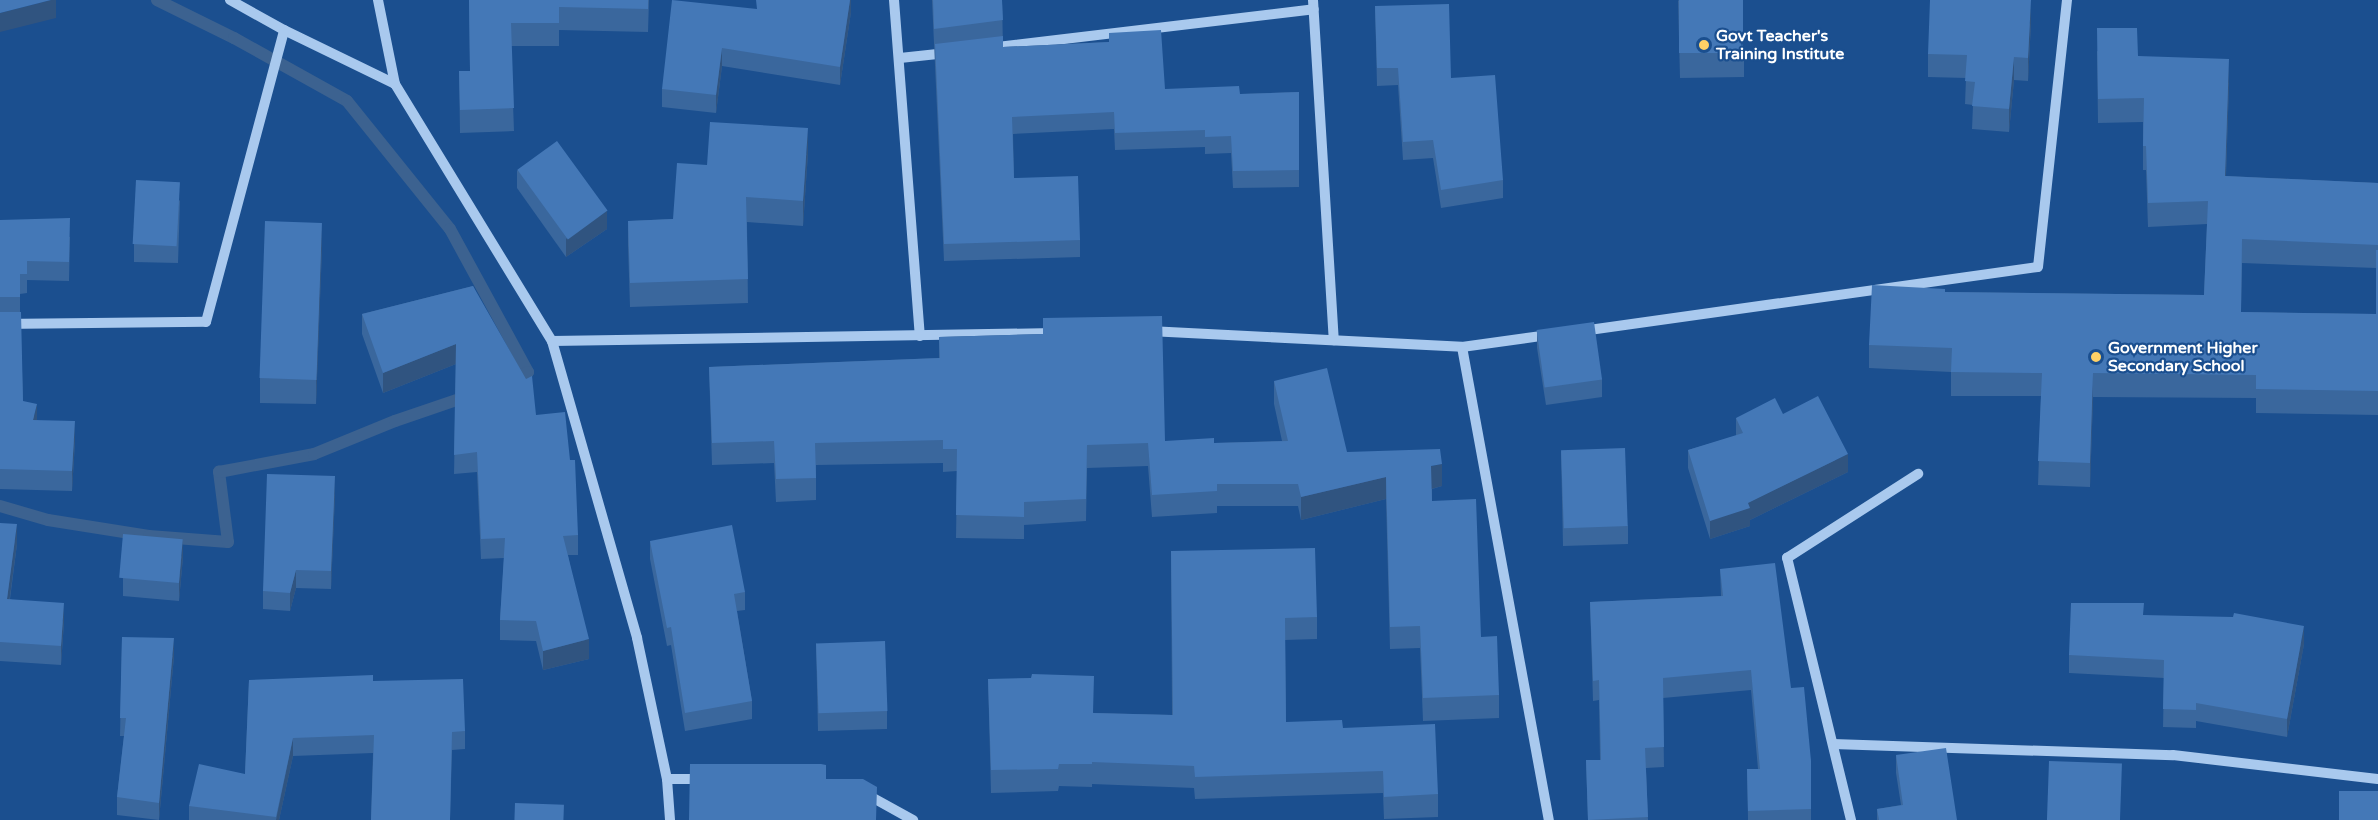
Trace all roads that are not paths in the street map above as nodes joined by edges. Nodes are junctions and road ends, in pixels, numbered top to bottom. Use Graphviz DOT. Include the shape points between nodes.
graph roads {
  1 [pos="230,0"];
  2 [pos="378,0"];
  3 [pos="894,0"];
  4 [pos="2067,0"];
  5 [pos="1314,5"];
  6 [pos="284,30"];
  7 [pos="982,49"];
  8 [pos="959,51"];
  9 [pos="900,58"];
  10 [pos="395,84"];
  11 [pos="0,324"];
  12 [pos="1143,332"];
  13 [pos="1072,333"];
  14 [pos="1568,333"];
  15 [pos="1556,334"];
  16 [pos="920,336"];
  17 [pos="1334,340"];
  18 [pos="552,341"];
  19 [pos="1462,348"];
  20 [pos="1918,474"];
  21 [pos="1833,744"];
  22 [pos="2378,778"];
  23 [pos="667,779"];
  24 [pos="714,779"];
  25 [pos="854,788"];
  26 [pos="670,820"];
  27 [pos="913,820"];
  28 [pos="1549,820"];
  29 [pos="1851,820"];
  1 -- 6 [label="street"];
  2 -- 10 [label="street"];
  3 -- 9 [label="street"];
  4 -- 14 [label="street" via="2038,267"];
  5 -- 7 [label="street"];
  5 -- 17 [label="street"];
  6 -- 10 [label="street"];
  6 -- 11 [label="street" via="206,322"];
  8 -- 9 [label="street"];
  9 -- 16 [label="street"];
  10 -- 18 [label="street"];
  12 -- 17 [label="street"];
  13 -- 16 [label="street"];
  15 -- 19 [label="street"];
  16 -- 18 [label="street"];
  17 -- 19 [label="street"];
  18 -- 23 [label="street" via="637,638"];
  19 -- 28 [label="street"];
  20 -- 21 [label="street" via="1787,558"];
  21 -- 22 [label="street" via="2173,755"];
  21 -- 29 [label="street"];
  23 -- 24 [label="street"];
  23 -- 26 [label="street"];
  25 -- 27 [label="street"];
}
